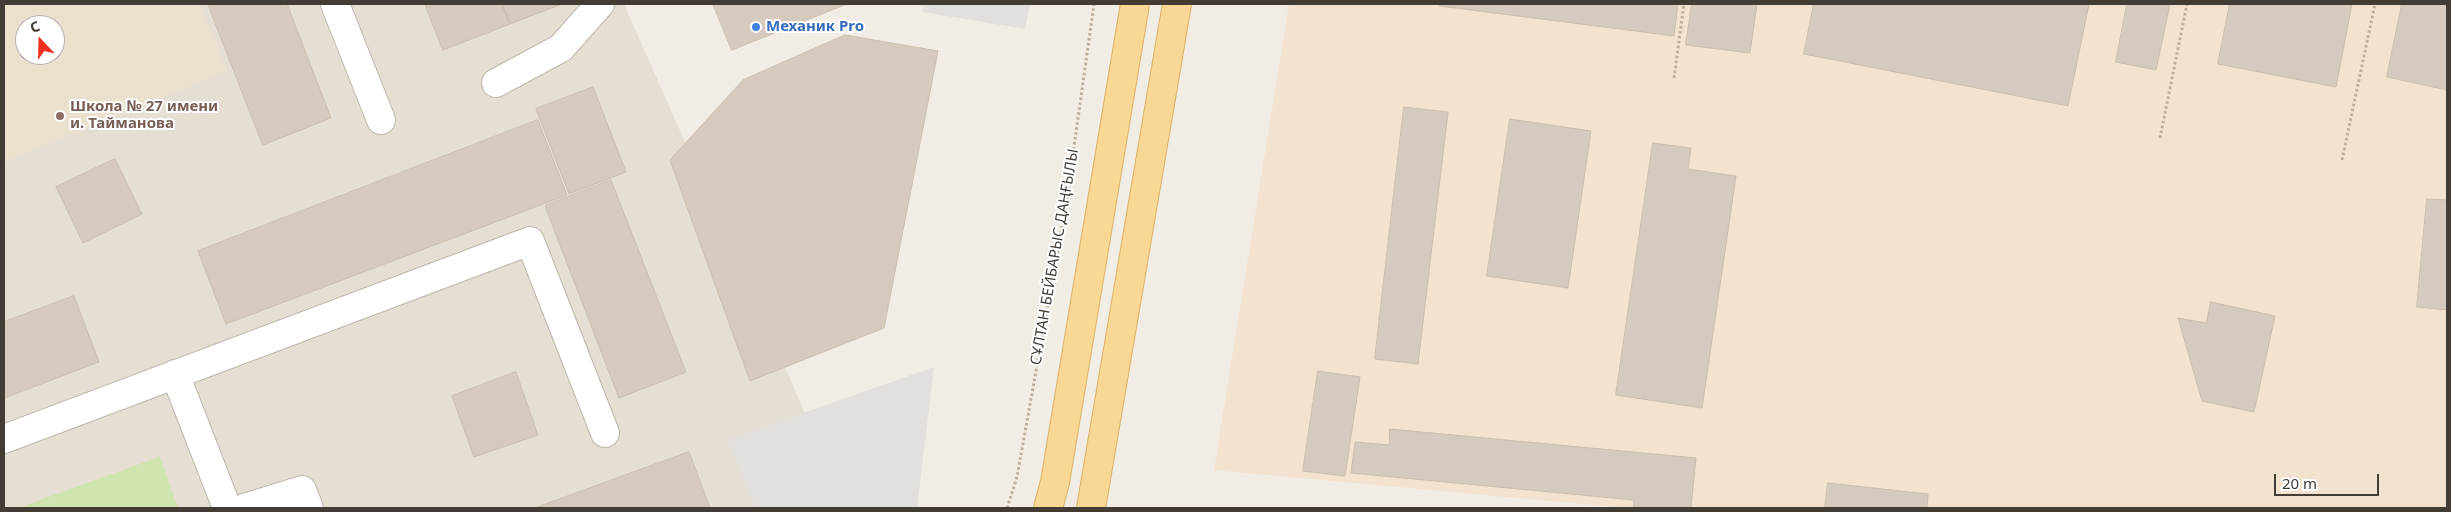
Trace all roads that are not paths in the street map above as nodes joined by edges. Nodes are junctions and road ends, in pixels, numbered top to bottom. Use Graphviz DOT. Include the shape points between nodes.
graph roads {
  1 [pos="335,4"];
  2 [pos="600,4"];
  3 [pos="1135,4"];
  4 [pos="1177,4"];
  5 [pos="496,83"];
  6 [pos="381,120"];
  7 [pos="175,374"];
  8 [pos="605,433"];
  9 [pos="4,439"];
  10 [pos="227,508"];
  11 [pos="244,508"];
  12 [pos="309,508"];
  13 [pos="1048,508"];
  14 [pos="1091,508"];
  1 -- 6 [label="lane"];
  2 -- 5 [label="lane" via="561,48"];
  3 -- 13 [label="main road"];
  4 -- 14 [label="main road"];
  7 -- 8 [label="lane" via="530,240"];
  7 -- 9 [label="lane"];
  7 -- 10 [label="lane"];
  11 -- 12 [label="lane" via="302,490"];
}
